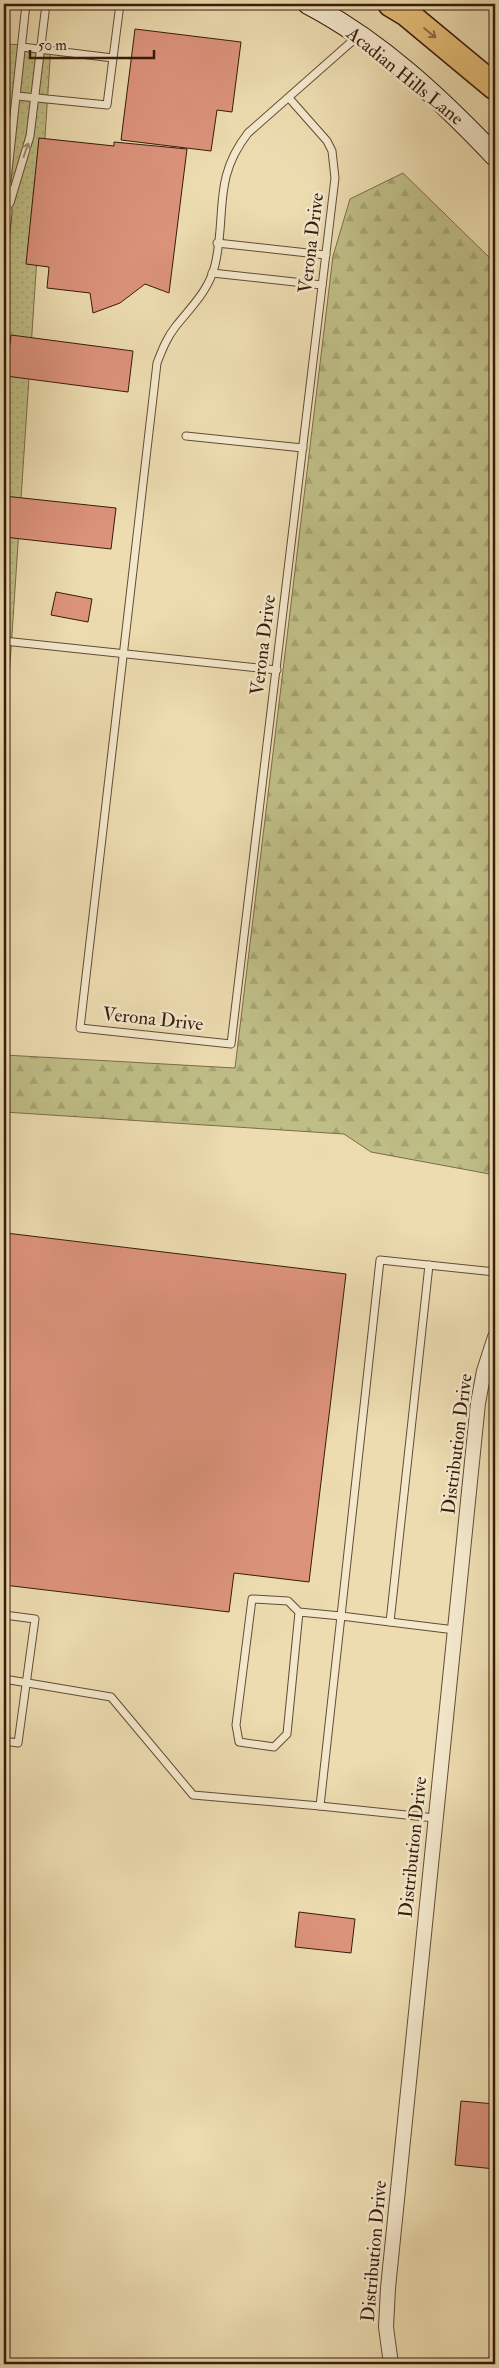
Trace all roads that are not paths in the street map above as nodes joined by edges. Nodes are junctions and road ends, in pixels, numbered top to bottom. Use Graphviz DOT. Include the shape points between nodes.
graph roads {
  1 [pos="26,4"];
  2 [pos="46,4"];
  3 [pos="120,4"];
  4 [pos="308,4"];
  5 [pos="391,4"];
  6 [pos="359,36"];
  7 [pos="22,47"];
  8 [pos="41,49"];
  9 [pos="113,58"];
  10 [pos="495,87"];
  11 [pos="17,96"];
  12 [pos="36,98"];
  13 [pos="288,98"];
  14 [pos="495,156"];
  15 [pos="8,213"];
  16 [pos="218,243"];
  17 [pos="4,251"];
  18 [pos="326,255"];
  19 [pos="212,273"];
  20 [pos="322,285"];
  21 [pos="186,436"];
  22 [pos="303,448"];
  23 [pos="4,641"];
  24 [pos="122,654"];
  25 [pos="277,670"];
  26 [pos="429,1265"];
  27 [pos="495,1272"];
  28 [pos="495,1337"];
  29 [pos="299,1612"];
  30 [pos="4,1614"];
  31 [pos="341,1616"];
  32 [pos="390,1622"];
  33 [pos="455,1630"];
  34 [pos="4,1679"];
  35 [pos="26,1682"];
  36 [pos="4,1741"];
  37 [pos="320,1806"];
  38 [pos="435,1818"];
  39 [pos="392,2364"];
  1 -- 7 [label="lane"];
  2 -- 8 [label="lane"];
  3 -- 9 [label="lane"];
  4 -- 6 [label="street, Acadian Hills Lane"];
  5 -- 10 [label="highway, one-way"];
  6 -- 13 [label="lane, Verona Drive"];
  6 -- 14 [label="street, Acadian Hills Lane" via="428,90"];
  7 -- 8 [label="lane"];
  7 -- 11 [label="lane"];
  8 -- 9 [label="lane"];
  8 -- 12 [label="lane"];
  9 -- 12 [label="lane" via="107,105"];
  11 -- 12 [label="lane"];
  11 -- 15 [label="lane" via="7,180"];
  15 -- 12 [label="lane, one-way" via="30,136"];
  13 -- 16 [label="lane, Verona Drive" via="248,133 228,166"];
  13 -- 18 [label="lane, Verona Drive" via="327,141 332,151 335,178"];
  15 -- 17 [label="lane"];
  16 -- 18 [label="lane"];
  16 -- 19 [label="lane, Verona Drive"];
  18 -- 20 [label="lane, Verona Drive"];
  19 -- 20 [label="lane"];
  19 -- 24 [label="lane, Verona Drive" via="200,298 175,326 157,363"];
  20 -- 22 [label="lane, Verona Drive"];
  21 -- 22 [label="lane"];
  22 -- 25 [label="lane, Verona Drive"];
  23 -- 24 [label="lane"];
  24 -- 25 [label="lane"];
  24 -- 25 [label="lane, Verona Drive" via="80,1028 231,1044"];
  26 -- 27 [label="lane"];
  26 -- 31 [label="lane" via="380,1260"];
  26 -- 32 [label="lane"];
  28 -- 33 [label="street, Distribution Drive" via="478,1403"];
  29 -- 29 [label="lane" via="287,1734 274,1747 239,1742 236,1726 252,1599 288,1601"];
  29 -- 31 [label="lane"];
  30 -- 35 [label="lane" via="35,1619"];
  31 -- 32 [label="lane"];
  31 -- 37 [label="lane"];
  32 -- 33 [label="lane"];
  33 -- 38 [label="street, Distribution Drive"];
  34 -- 35 [label="lane"];
  35 -- 36 [label="lane" via="18,1743"];
  35 -- 37 [label="lane" via="111,1697 193,1795"];
  37 -- 38 [label="lane"];
  38 -- 39 [label="street, Distribution Drive" via="388,2288 386,2327"];
}
